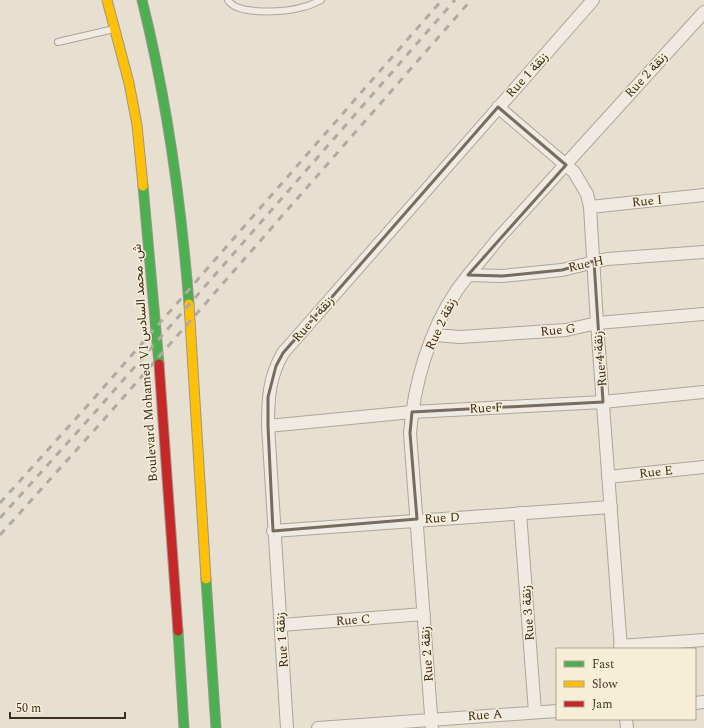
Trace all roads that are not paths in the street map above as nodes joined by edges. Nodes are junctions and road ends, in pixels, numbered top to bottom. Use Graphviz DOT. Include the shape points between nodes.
graph roads {
  1 [pos="107,0"];
  2 [pos="142,0"];
  3 [pos="228,0"];
  4 [pos="321,0"];
  5 [pos="593,0"];
  6 [pos="704,12"];
  7 [pos="116,28"];
  8 [pos="58,42"];
  9 [pos="498,107"];
  10 [pos="566,164"];
  11 [pos="704,195"];
  12 [pos="590,207"];
  13 [pos="704,252"];
  14 [pos="594,261"];
  15 [pos="468,275"];
  16 [pos="704,314"];
  17 [pos="597,323"];
  18 [pos="434,335"];
  19 [pos="704,392"];
  20 [pos="603,402"];
  21 [pos="412,412"];
  22 [pos="268,426"];
  23 [pos="704,467"];
  24 [pos="608,477"];
  25 [pos="611,507"];
  26 [pos="520,513"];
  27 [pos="416,519"];
  28 [pos="273,531"];
  29 [pos="424,614"];
  30 [pos="281,625"];
  31 [pos="704,640"];
  32 [pos="621,647"];
  33 [pos="556,711"];
  34 [pos="535,712"];
  35 [pos="432,723"];
  36 [pos="184,728"];
  37 [pos="216,728"];
  38 [pos="287,728"];
  39 [pos="318,728"];
  1 -- 7 [label="main road, Boulevard Mohamed VI ش. محمد السادس"];
  2 -- 37 [label="main road" via="161,76 178,190 191,334"];
  3 -- 4 [label="lane" via="235,7 249,11 302,8"];
  5 -- 9 [label="street, Rue 1 زنقة"];
  6 -- 10 [label="street, Rue 2 زنقة"];
  7 -- 8 [label="lane"];
  7 -- 36 [label="main road, Boulevard Mohamed VI ش. محمد السادس" via="137,125 146,210 160,370"];
  9 -- 10 [label="street, Rue 4 زنقة"];
  9 -- 22 [label="street, Rue 1 زنقة" via="283,353 271,380"];
  10 -- 12 [label="street, Rue 4 زنقة" via="581,182"];
  10 -- 15 [label="street, Rue 2 زنقة"];
  11 -- 12 [label="street, Rue I"];
  12 -- 14 [label="street, Rue 4 زنقة"];
  13 -- 14 [label="street, Rue H"];
  14 -- 15 [label="street, Rue H" via="555,270 502,276"];
  14 -- 17 [label="street, Rue 4 زنقة"];
  15 -- 18 [label="street, Rue 2 زنقة"];
  16 -- 17 [label="street, Rue G"];
  17 -- 18 [label="street, Rue G" via="566,330 468,337"];
  17 -- 20 [label="street, Rue 4 زنقة"];
  18 -- 21 [label="street, Rue 2 زنقة" via="422,369"];
  19 -- 20 [label="street, Rue F"];
  20 -- 21 [label="street, Rue F"];
  20 -- 24 [label="street, Rue 4 زنقة"];
  21 -- 22 [label="street, Rue F"];
  21 -- 27 [label="street, Rue 2 زنقة" via="410,433"];
  22 -- 28 [label="street, Rue 1 زنقة"];
  23 -- 24 [label="street, Rue E"];
  24 -- 25 [label="street, Rue 4 زنقة"];
  25 -- 26 [label="street, Rue D"];
  25 -- 32 [label="street, Rue 4 زنقة"];
  26 -- 27 [label="street, Rue D"];
  26 -- 34 [label="street, Rue 3 زنقة"];
  27 -- 28 [label="street, Rue D"];
  27 -- 29 [label="street, Rue 2 زنقة"];
  28 -- 30 [label="street, Rue 1 زنقة"];
  29 -- 30 [label="street, Rue C"];
  29 -- 35 [label="street, Rue 2 زنقة"];
  30 -- 38 [label="street, Rue 1 زنقة"];
  31 -- 32 [label="street"];
  33 -- 34 [label="street, Rue A"];
  34 -- 35 [label="street, Rue A"];
  35 -- 39 [label="street, Rue A"];
}
